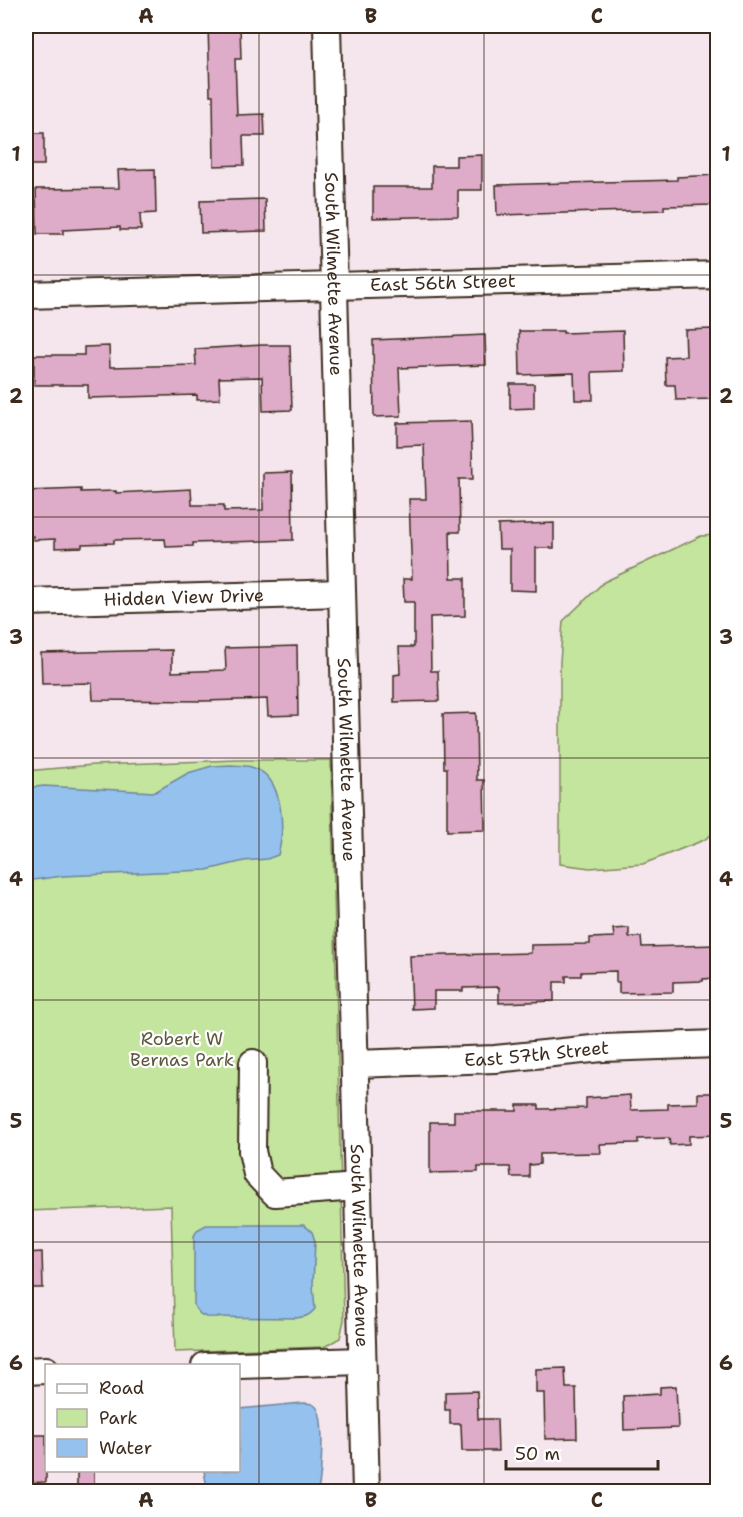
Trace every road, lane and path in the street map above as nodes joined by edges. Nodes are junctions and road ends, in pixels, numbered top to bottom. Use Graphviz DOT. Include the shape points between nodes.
graph roads {
  1 [pos="327,26"];
  2 [pos="717,275"];
  3 [pos="334,286"];
  4 [pos="26,295"];
  5 [pos="342,593"];
  6 [pos="26,602"];
  7 [pos="717,1044"];
  8 [pos="253,1063"];
  9 [pos="354,1064"];
  10 [pos="358,1187"];
  11 [pos="362,1361"];
  12 [pos="240,1364"];
  13 [pos="45,1370"];
  14 [pos="26,1371"];
  15 [pos="366,1491"];
  1 -- 3 [label="street, South Wilmette Avenue"];
  2 -- 3 [label="street, East 56th Street"];
  3 -- 4 [label="street, East 56th Street"];
  3 -- 5 [label="street, South Wilmette Avenue"];
  5 -- 6 [label="street, Hidden View Drive"];
  5 -- 9 [label="street, South Wilmette Avenue"];
  7 -- 9 [label="street, East 57th Street"];
  8 -- 10 [label="street" via="252,1151 257,1174 274,1193"];
  9 -- 10 [label="street, South Wilmette Avenue"];
  10 -- 11 [label="street, South Wilmette Avenue"];
  11 -- 12 [label="street"];
  11 -- 15 [label="street, South Wilmette Avenue"];
  13 -- 14 [label="street"];
}
